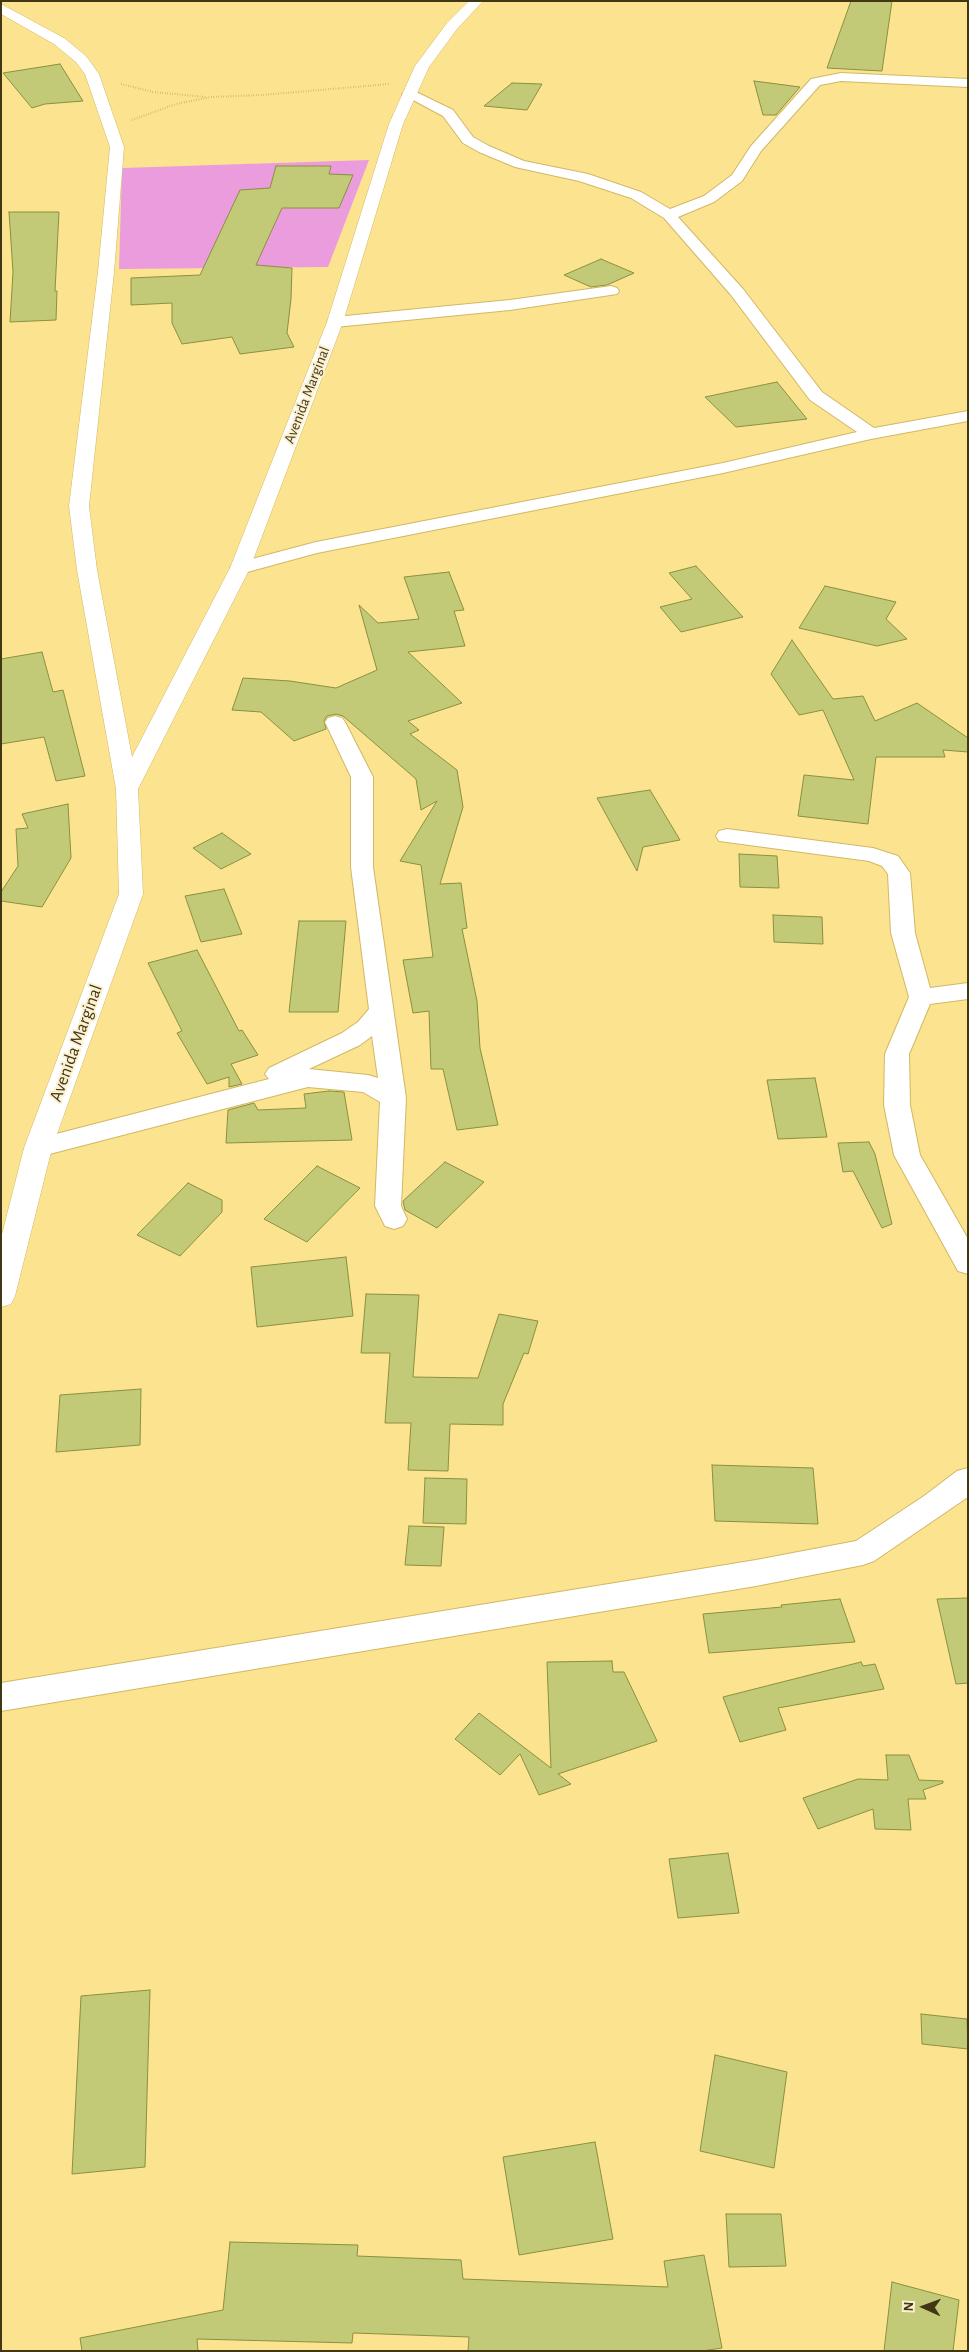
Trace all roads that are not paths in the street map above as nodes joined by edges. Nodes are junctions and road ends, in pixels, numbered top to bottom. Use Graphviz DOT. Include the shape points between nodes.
graph roads {
  1 [pos="477,1"];
  2 [pos="1,8"];
  3 [pos="968,83"];
  4 [pos="409,94"];
  5 [pos="669,215"];
  6 [pos="611,291"];
  7 [pos="335,322"];
  8 [pos="968,416"];
  9 [pos="871,434"];
  10 [pos="240,568"];
  11 [pos="335,722"];
  12 [pos="127,789"];
  13 [pos="727,836"];
  14 [pos="968,991"];
  15 [pos="921,997"];
  16 [pos="380,1011"];
  17 [pos="228,1098"];
  18 [pos="393,1098"];
  19 [pos="38,1148"];
  20 [pos="394,1219"];
  21 [pos="968,1264"];
  22 [pos="1,1296"];
  23 [pos="968,1480"];
  24 [pos="1,1698"];
  1 -- 4 [label="street, Avenida Marginal" via="452,26 422,66"];
  2 -- 12 [label="street, Avenida Marginal" via="59,41 81,59 92,74 117,147 79,506 87,570"];
  3 -- 5 [label="street" via="841,77 816,82 756,149 737,178 709,199"];
  4 -- 5 [label="street" via="448,113 468,140 484,149 520,164 584,177 636,195"];
  4 -- 7 [label="street, Avenida Marginal" via="396,124"];
  5 -- 9 [label="street" via="737,292 816,396"];
  6 -- 7 [label="street" via="510,305"];
  7 -- 10 [label="street, Avenida Marginal"];
  8 -- 9 [label="street"];
  9 -- 10 [label="street" via="723,468 316,548"];
  10 -- 12 [label="street, Avenida Marginal"];
  11 -- 16 [label="street" via="362,777 362,867"];
  12 -- 19 [label="street, Avenida Marginal" via="131,894"];
  13 -- 15 [label="street" via="872,855 890,861 898,873 903,933"];
  14 -- 15 [label="street"];
  15 -- 21 [label="street" via="897,1054 897,1105 907,1155"];
  16 -- 17 [label="street" via="367,1028 351,1039"];
  16 -- 18 [label="street"];
  17 -- 18 [label="street" via="308,1078 368,1084"];
  17 -- 19 [label="street"];
  18 -- 20 [label="street" via="388,1206"];
  19 -- 22 [label="street, Avenida Marginal"];
  23 -- 24 [label="street" via="863,1552 756,1573"];
}
